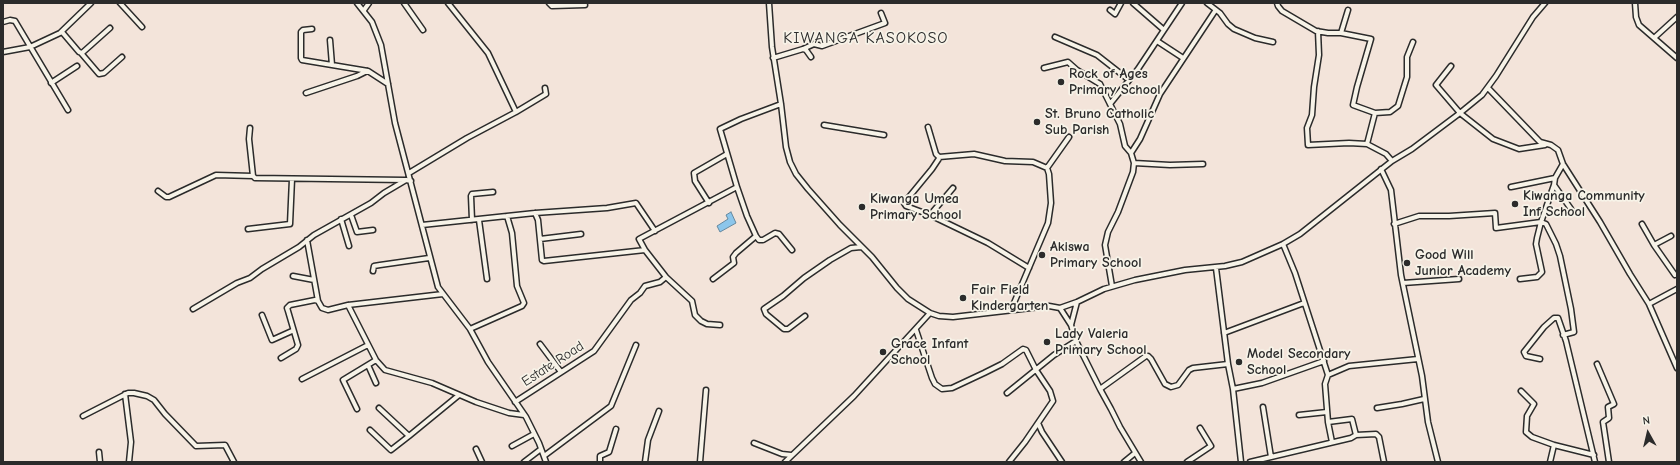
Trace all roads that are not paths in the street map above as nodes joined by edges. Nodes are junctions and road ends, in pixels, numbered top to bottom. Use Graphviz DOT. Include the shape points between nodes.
graph roads {
  1 [pos="91,3"];
  2 [pos="120,3"];
  3 [pos="357,3"];
  4 [pos="369,3"];
  5 [pos="404,3"];
  6 [pos="448,3"];
  7 [pos="549,3"];
  8 [pos="768,3"];
  9 [pos="1121,3"];
  10 [pos="1133,3"];
  11 [pos="1182,3"];
  12 [pos="1207,3"];
  13 [pos="1277,3"];
  14 [pos="1545,3"];
  15 [pos="1635,3"];
  16 [pos="584,5"];
  17 [pos="364,10"];
  18 [pos="1110,10"];
  19 [pos="1216,10"];
  20 [pos="1348,10"];
  21 [pos="881,13"];
  22 [pos="1677,17"];
  23 [pos="3,22"];
  24 [pos="142,27"];
  25 [pos="110,28"];
  26 [pos="312,30"];
  27 [pos="423,30"];
  28 [pos="1164,30"];
  29 [pos="1318,31"];
  30 [pos="62,32"];
  31 [pos="1341,33"];
  32 [pos="1054,37"];
  33 [pos="1654,38"];
  34 [pos="330,40"];
  35 [pos="1157,41"];
  36 [pos="1273,42"];
  37 [pos="1413,42"];
  38 [pos="30,47"];
  39 [pos="803,49"];
  40 [pos="3,52"];
  41 [pos="81,53"];
  42 [pos="122,57"];
  43 [pos="811,57"];
  44 [pos="773,58"];
  45 [pos="1183,58"];
  46 [pos="1677,58"];
  47 [pos="332,65"];
  48 [pos="77,66"];
  49 [pos="1451,66"];
  50 [pos="1044,68"];
  51 [pos="368,71"];
  52 [pos="1129,80"];
  53 [pos="52,83"];
  54 [pos="388,84"];
  55 [pos="546,88"];
  56 [pos="1488,88"];
  57 [pos="306,93"];
  58 [pos="781,104"];
  59 [pos="1110,104"];
  60 [pos="68,110"];
  61 [pos="516,112"];
  62 [pos="1375,113"];
  63 [pos="1460,114"];
  64 [pos="824,126"];
  65 [pos="928,127"];
  66 [pos="250,128"];
  67 [pos="884,134"];
  68 [pos="1069,137"];
  69 [pos="1367,144"];
  70 [pos="1547,144"];
  71 [pos="1131,153"];
  72 [pos="727,154"];
  73 [pos="940,157"];
  74 [pos="1392,161"];
  75 [pos="1134,163"];
  76 [pos="1203,164"];
  77 [pos="1563,164"];
  78 [pos="1047,168"];
  79 [pos="1381,169"];
  80 [pos="409,173"];
  81 [pos="253,176"];
  82 [pos="292,178"];
  83 [pos="1555,178"];
  84 [pos="406,180"];
  85 [pos="411,181"];
  86 [pos="1554,185"];
  87 [pos="737,187"];
  88 [pos="1511,187"];
  89 [pos="954,188"];
  90 [pos="158,191"];
  91 [pos="493,192"];
  92 [pos="709,203"];
  93 [pos="1571,209"];
  94 [pos="535,213"];
  95 [pos="351,214"];
  96 [pos="930,215"];
  97 [pos="507,216"];
  98 [pos="341,220"];
  99 [pos="472,220"];
  100 [pos="479,220"];
  101 [pos="1541,222"];
  102 [pos="1394,224"];
  103 [pos="1642,224"];
  104 [pos="422,225"];
  105 [pos="248,229"];
  106 [pos="373,230"];
  107 [pos="654,231"];
  108 [pos="581,234"];
  109 [pos="756,236"];
  110 [pos="1671,236"];
  111 [pos="540,239"];
  112 [pos="307,240"];
  113 [pos="1283,244"];
  114 [pos="1654,245"];
  115 [pos="349,246"];
  116 [pos="861,246"];
  117 [pos="645,250"];
  118 [pos="792,250"];
  119 [pos="429,258"];
  120 [pos="1029,268"];
  121 [pos="1216,268"];
  122 [pos="373,272"];
  123 [pos="1676,275"];
  124 [pos="293,276"];
  125 [pos="666,277"];
  126 [pos="487,279"];
  127 [pos="713,279"];
  128 [pos="1459,279"];
  129 [pos="1520,279"];
  130 [pos="314,280"];
  131 [pos="1403,283"];
  132 [pos="1112,286"];
  133 [pos="1677,289"];
  134 [pos="443,294"];
  135 [pos="318,301"];
  136 [pos="1077,302"];
  137 [pos="1304,303"];
  138 [pos="1649,304"];
  139 [pos="348,305"];
  140 [pos="1060,308"];
  141 [pos="193,309"];
  142 [pos="1011,310"];
  143 [pos="930,313"];
  144 [pos="262,315"];
  145 [pos="805,316"];
  146 [pos="720,325"];
  147 [pos="1071,325"];
  148 [pos="470,329"];
  149 [pos="916,330"];
  150 [pos="292,331"];
  151 [pos="1224,333"];
  152 [pos="1563,334"];
  153 [pos="1076,342"];
  154 [pos="540,344"];
  155 [pos="368,345"];
  156 [pos="636,345"];
  157 [pos="1675,357"];
  158 [pos="281,358"];
  159 [pos="1418,359"];
  160 [pos="1540,359"];
  161 [pos="376,360"];
  162 [pos="1324,361"];
  163 [pos="1228,364"];
  164 [pos="1597,364"];
  165 [pos="368,365"];
  166 [pos="1677,368"];
  167 [pos="1036,370"];
  168 [pos="561,372"];
  169 [pos="1328,375"];
  170 [pos="302,379"];
  171 [pos="376,383"];
  172 [pos="1100,389"];
  173 [pos="1233,389"];
  174 [pos="706,390"];
  175 [pos="1521,391"];
  176 [pos="1008,393"];
  177 [pos="125,394"];
  178 [pos="459,395"];
  179 [pos="1424,399"];
  180 [pos="516,402"];
  181 [pos="1263,407"];
  182 [pos="380,408"];
  183 [pos="1377,408"];
  184 [pos="357,409"];
  185 [pos="659,411"];
  186 [pos="1327,412"];
  187 [pos="524,415"];
  188 [pos="1299,415"];
  189 [pos="83,416"];
  190 [pos="1328,422"];
  191 [pos="1038,423"];
  192 [pos="1200,428"];
  193 [pos="616,429"];
  194 [pos="370,430"];
  195 [pos="534,434"];
  196 [pos="1356,435"];
  197 [pos="409,436"];
  198 [pos="1332,442"];
  199 [pos="754,443"];
  200 [pos="1554,445"];
  201 [pos="512,446"];
  202 [pos="476,449"];
  203 [pos="541,449"];
  204 [pos="99,452"];
  205 [pos="1135,452"];
  206 [pos="791,455"];
  207 [pos="1594,455"];
  208 [pos="544,456"];
  209 [pos="1271,457"];
  210 [pos="1194,460"];
  211 [pos="100,462"];
  212 [pos="129,462"];
  213 [pos="234,462"];
  214 [pos="482,462"];
  215 [pos="524,462"];
  216 [pos="546,462"];
  217 [pos="600,462"];
  218 [pos="645,462"];
  219 [pos="700,462"];
  220 [pos="785,462"];
  221 [pos="1009,462"];
  222 [pos="1062,462"];
  223 [pos="1124,462"];
  224 [pos="1141,462"];
  225 [pos="1187,462"];
  226 [pos="1241,462"];
  227 [pos="1250,462"];
  228 [pos="1384,462"];
  229 [pos="1438,462"];
  230 [pos="1550,462"];
  231 [pos="1595,462"];
  232 [pos="1609,462"];
  1 -- 30 [label="street"];
  2 -- 24 [label="street"];
  3 -- 17 [label="street"];
  4 -- 17 [label="street"];
  5 -- 27 [label="street"];
  6 -- 61 [label="street" via="488,53"];
  7 -- 16 [label="street" via="552,6"];
  8 -- 44 [label="street"];
  9 -- 18 [label="street" via="1114,14"];
  10 -- 28 [label="street"];
  11 -- 28 [label="street"];
  12 -- 19 [label="street"];
  13 -- 29 [label="street" via="1282,11"];
  14 -- 56 [label="street" via="1533,16"];
  15 -- 33 [label="street" via="1638,22"];
  17 -- 54 [label="street" via="378,35"];
  19 -- 36 [label="street" via="1234,29"];
  19 -- 45 [label="street"];
  20 -- 31 [label="street"];
  21 -- 39 [label="street" via="885,23 822,46 814,44"];
  22 -- 33 [label="street"];
  23 -- 38 [label="street" via="15,21"];
  25 -- 41 [label="street"];
  26 -- 47 [label="street" via="301,31 301,58 304,61"];
  28 -- 35 [label="street"];
  29 -- 31 [label="street"];
  29 -- 69 [label="street" via="1319,55 1312,115 1307,128 1308,145"];
  30 -- 38 [label="street"];
  30 -- 41 [label="street"];
  31 -- 62 [label="street" via="1371,39 1353,105"];
  32 -- 52 [label="street" via="1097,55"];
  33 -- 46 [label="street"];
  34 -- 47 [label="street"];
  35 -- 45 [label="street"];
  35 -- 52 [label="street"];
  37 -- 62 [label="street" via="1407,57 1407,77 1398,106 1390,112"];
  38 -- 40 [label="street"];
  38 -- 53 [label="street"];
  39 -- 43 [label="street"];
  39 -- 44 [label="street"];
  41 -- 42 [label="street" via="99,74 104,73"];
  44 -- 58 [label="street"];
  45 -- 71 [label="street" via="1160,94"];
  47 -- 51 [label="street"];
  48 -- 53 [label="street"];
  49 -- 63 [label="street" via="1436,85"];
  50 -- 59 [label="street" via="1068,62 1100,84"];
  51 -- 54 [label="street"];
  51 -- 57 [label="street"];
  52 -- 59 [label="street"];
  53 -- 60 [label="street"];
  54 -- 80 [label="street"];
  55 -- 61 [label="street" via="546,94"];
  56 -- 63 [label="street"];
  56 -- 70 [label="street" via="1540,142"];
  58 -- 72 [label="street" via="720,129"];
  58 -- 116 [label="street" via="786,147 793,168 840,226"];
  59 -- 71 [label="street" via="1120,124 1124,146"];
  61 -- 80 [label="street"];
  62 -- 69 [label="street"];
  63 -- 70 [label="street" via="1493,138 1519,150"];
  63 -- 74 [label="street"];
  64 -- 67 [label="street"];
  65 -- 73 [label="street" via="936,154"];
  66 -- 81 [label="street"];
  68 -- 78 [label="street"];
  69 -- 74 [label="street" via="1386,154"];
  70 -- 77 [label="street" via="1558,150"];
  71 -- 75 [label="street"];
  72 -- 87 [label="street"];
  72 -- 92 [label="street" via="694,173 695,180"];
  73 -- 78 [label="street" via="974,154 1033,162"];
  73 -- 96 [label="street" via="904,203"];
  74 -- 79 [label="street"];
  75 -- 76 [label="street" via="1170,166"];
  75 -- 132 [label="street" via="1105,245"];
  77 -- 83 [label="street"];
  77 -- 138 [label="street"];
  78 -- 120 [label="street" via="1050,214"];
  79 -- 102 [label="street" via="1390,187"];
  79 -- 113 [label="street" via="1300,234"];
  80 -- 85 [label="street"];
  81 -- 82 [label="street"];
  81 -- 90 [label="street" via="216,175 169,197"];
  82 -- 84 [label="street"];
  82 -- 105 [label="street" via="290,224"];
  83 -- 86 [label="street"];
  83 -- 88 [label="street"];
  84 -- 85 [label="street"];
  84 -- 95 [label="street"];
  85 -- 104 [label="street"];
  86 -- 93 [label="street"];
  86 -- 101 [label="street"];
  87 -- 92 [label="street"];
  87 -- 109 [label="street"];
  89 -- 96 [label="street"];
  91 -- 99 [label="street" via="472,194"];
  92 -- 107 [label="street"];
  94 -- 97 [label="street"];
  94 -- 107 [label="street" via="607,208 636,203"];
  94 -- 111 [label="street"];
  95 -- 98 [label="street"];
  95 -- 106 [label="street" via="357,232"];
  96 -- 120 [label="street" via="988,243"];
  97 -- 100 [label="street"];
  97 -- 148 [label="street" via="512,233 517,286 524,303"];
  98 -- 112 [label="street"];
  98 -- 115 [label="street"];
  99 -- 100 [label="street"];
  99 -- 104 [label="street"];
  100 -- 126 [label="street"];
  101 -- 102 [label="street" via="1496,228 1495,213 1419,216"];
  101 -- 129 [label="street" via="1536,244 1542,272 1537,277"];
  101 -- 152 [label="street" via="1548,226 1556,244 1568,290 1574,331"];
  102 -- 131 [label="street"];
  103 -- 114 [label="street"];
  104 -- 119 [label="street"];
  107 -- 117 [label="street" via="639,239"];
  108 -- 111 [label="street"];
  109 -- 118 [label="street" via="763,240 775,233 779,234"];
  109 -- 127 [label="street" via="736,253 733,257 734,263"];
  110 -- 114 [label="street"];
  111 -- 117 [label="street" via="542,260 545,262"];
  112 -- 130 [label="street"];
  112 -- 141 [label="street" via="252,277"];
  113 -- 121 [label="street" via="1242,262"];
  113 -- 137 [label="street"];
  114 -- 123 [label="street"];
  116 -- 143 [label="street" via="908,299"];
  116 -- 145 [label="street" via="851,248 830,260 764,309 766,314 784,329 788,329"];
  117 -- 125 [label="street"];
  119 -- 122 [label="street" via="380,264 374,266"];
  119 -- 134 [label="street"];
  120 -- 142 [label="street"];
  121 -- 132 [label="street" via="1169,273"];
  121 -- 151 [label="street"];
  124 -- 130 [label="street"];
  125 -- 146 [label="street" via="692,301 695,315 701,321"];
  125 -- 168 [label="street, Estate Road" via="660,282 645,286 631,300 596,350"];
  128 -- 131 [label="street"];
  130 -- 135 [label="street"];
  131 -- 159 [label="street"];
  132 -- 136 [label="street"];
  133 -- 138 [label="street"];
  134 -- 139 [label="street"];
  134 -- 148 [label="street"];
  135 -- 139 [label="street" via="324,310"];
  135 -- 150 [label="street" via="289,305 287,308"];
  136 -- 140 [label="street"];
  136 -- 147 [label="street"];
  137 -- 151 [label="street"];
  137 -- 162 [label="street"];
  138 -- 157 [label="street"];
  139 -- 155 [label="street"];
  140 -- 142 [label="street" via="1049,306"];
  140 -- 147 [label="street"];
  142 -- 143 [label="street" via="953,317"];
  143 -- 149 [label="street"];
  144 -- 150 [label="street" via="272,340"];
  147 -- 153 [label="street"];
  148 -- 180 [label="street" via="488,362"];
  149 -- 167 [label="street" via="932,378 942,389 952,388 997,367 1023,349 1026,350"];
  149 -- 206 [label="street" via="843,406"];
  150 -- 158 [label="street" via="297,347"];
  151 -- 163 [label="street"];
  152 -- 160 [label="street" via="1558,318 1554,318 1544,327 1524,352 1526,356"];
  152 -- 207 [label="street"];
  153 -- 167 [label="street"];
  153 -- 172 [label="street"];
  154 -- 168 [label="street"];
  155 -- 161 [label="street"];
  155 -- 170 [label="street"];
  156 -- 208 [label="street" via="611,406"];
  157 -- 166 [label="street"];
  159 -- 169 [label="street" via="1349,366"];
  159 -- 179 [label="street"];
  161 -- 165 [label="street"];
  161 -- 178 [label="street" via="388,372 432,383"];
  162 -- 169 [label="street"];
  162 -- 173 [label="street" via="1262,383"];
  163 -- 172 [label="street" via="1193,368 1178,385 1171,387 1165,384 1148,356"];
  163 -- 173 [label="street"];
  164 -- 232 [label="street" via="1614,404 1608,407 1609,418 1603,422"];
  165 -- 171 [label="street"];
  165 -- 184 [label="street" via="343,380"];
  167 -- 176 [label="street"];
  167 -- 191 [label="street" via="1050,391 1053,401"];
  168 -- 180 [label="street, Estate Road"];
  169 -- 186 [label="street" via="1325,384"];
  172 -- 205 [label="street"];
  173 -- 226 [label="street"];
  174 -- 219 [label="street"];
  175 -- 200 [label="street" via="1534,404 1527,416 1526,432 1532,437"];
  177 -- 189 [label="street"];
  177 -- 212 [label="street" via="131,442"];
  177 -- 213 [label="street" via="134,393 153,399 196,446 225,445"];
  178 -- 187 [label="street" via="509,413"];
  178 -- 197 [label="street"];
  179 -- 183 [label="street"];
  179 -- 229 [label="street"];
  180 -- 187 [label="street"];
  181 -- 209 [label="street"];
  182 -- 197 [label="street"];
  185 -- 218 [label="street" via="648,440"];
  186 -- 188 [label="street"];
  186 -- 190 [label="street"];
  187 -- 195 [label="street"];
  190 -- 196 [label="street" via="1352,419"];
  190 -- 198 [label="street"];
  191 -- 221 [label="street"];
  191 -- 222 [label="street"];
  192 -- 210 [label="street" via="1210,446"];
  193 -- 217 [label="street" via="610,452 600,456"];
  194 -- 197 [label="street" via="391,450"];
  195 -- 201 [label="street"];
  195 -- 203 [label="street"];
  196 -- 198 [label="street"];
  196 -- 228 [label="street" via="1378,435"];
  198 -- 209 [label="street"];
  199 -- 206 [label="street"];
  200 -- 207 [label="street"];
  200 -- 230 [label="street"];
  202 -- 214 [label="street"];
  203 -- 208 [label="street"];
  203 -- 215 [label="street"];
  204 -- 211 [label="street"];
  205 -- 223 [label="street"];
  205 -- 224 [label="street"];
  206 -- 220 [label="street"];
  207 -- 231 [label="street"];
  208 -- 216 [label="street"];
  209 -- 227 [label="street"];
  210 -- 225 [label="street"];
}
